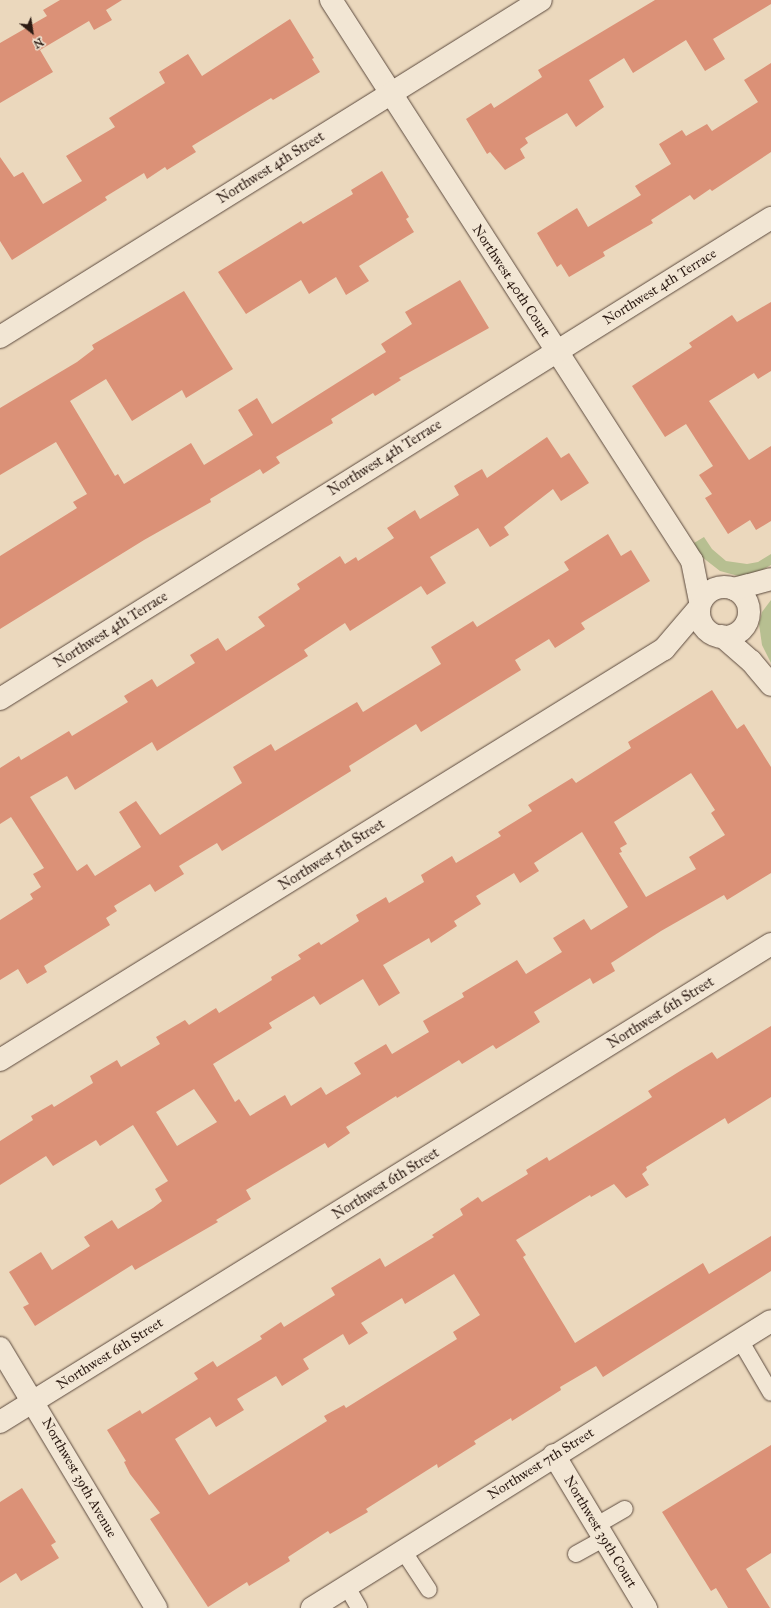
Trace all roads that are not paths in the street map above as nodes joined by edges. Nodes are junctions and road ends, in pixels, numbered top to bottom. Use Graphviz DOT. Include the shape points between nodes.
graph roads {
  1 [pos="331,0"];
  2 [pos="541,0"];
  3 [pos="390,93"];
  4 [pos="771,218"];
  5 [pos="0,337"];
  6 [pos="557,351"];
  7 [pos="692,562"];
  8 [pos="771,579"];
  9 [pos="771,584"];
  10 [pos="728,588"];
  11 [pos="699,605"];
  12 [pos="749,616"];
  13 [pos="719,636"];
  14 [pos="664,648"];
  15 [pos="767,679"];
  16 [pos="0,699"];
  17 [pos="771,944"];
  18 [pos="0,1060"];
  19 [pos="771,1321"];
  20 [pos="740,1340"];
  21 [pos="0,1348"];
  22 [pos="771,1393"];
  23 [pos="34,1401"];
  24 [pos="0,1422"];
  25 [pos="554,1456"];
  26 [pos="625,1509"];
  27 [pos="601,1532"];
  28 [pos="404,1552"];
  29 [pos="576,1554"];
  30 [pos="346,1587"];
  31 [pos="428,1590"];
  32 [pos="156,1608"];
  33 [pos="312,1608"];
  34 [pos="359,1608"];
  35 [pos="646,1608"];
  1 -- 3 [label="street, Northwest 40th Court"];
  2 -- 3 [label="street, Northwest 4th Street"];
  3 -- 5 [label="street, Northwest 4th Street"];
  3 -- 6 [label="street, Northwest 40th Court"];
  4 -- 6 [label="street, Northwest 4th Terrace"];
  6 -- 7 [label="street, Northwest 40th Court"];
  6 -- 16 [label="street, Northwest 4th Terrace"];
  7 -- 10 [label="street, Northwest 40th Court"];
  7 -- 11 [label="street, Northwest 40th Court"];
  8 -- 10 [label="street"];
  9 -- 12 [label="street"];
  10 -- 11 [label="street" via="712,590"];
  10 -- 12 [label="street" via="747,601"];
  11 -- 13 [label="street" via="701,623"];
  11 -- 14 [label="street, Northwest 5th Street"];
  12 -- 13 [label="street" via="738,632"];
  12 -- 15 [label="street"];
  13 -- 14 [label="street, Northwest 5th Street"];
  13 -- 15 [label="street"];
  14 -- 18 [label="street, Northwest 5th Street"];
  17 -- 23 [label="street, Northwest 6th Street"];
  19 -- 20 [label="street, Northwest 7th Street"];
  20 -- 22 [label="lane"];
  20 -- 25 [label="street, Northwest 7th Street"];
  21 -- 23 [label="street, Northwest 39th Avenue"];
  23 -- 24 [label="street, Northwest 6th Street"];
  23 -- 32 [label="street, Northwest 39th Avenue"];
  25 -- 27 [label="street, Northwest 39th Court"];
  25 -- 28 [label="street, Northwest 7th Street"];
  26 -- 27 [label="lane"];
  27 -- 29 [label="lane"];
  27 -- 35 [label="street, Northwest 39th Court"];
  28 -- 30 [label="street, Northwest 7th Street"];
  28 -- 31 [label="lane"];
  30 -- 33 [label="street, Northwest 7th Street"];
  30 -- 34 [label="lane"];
}
